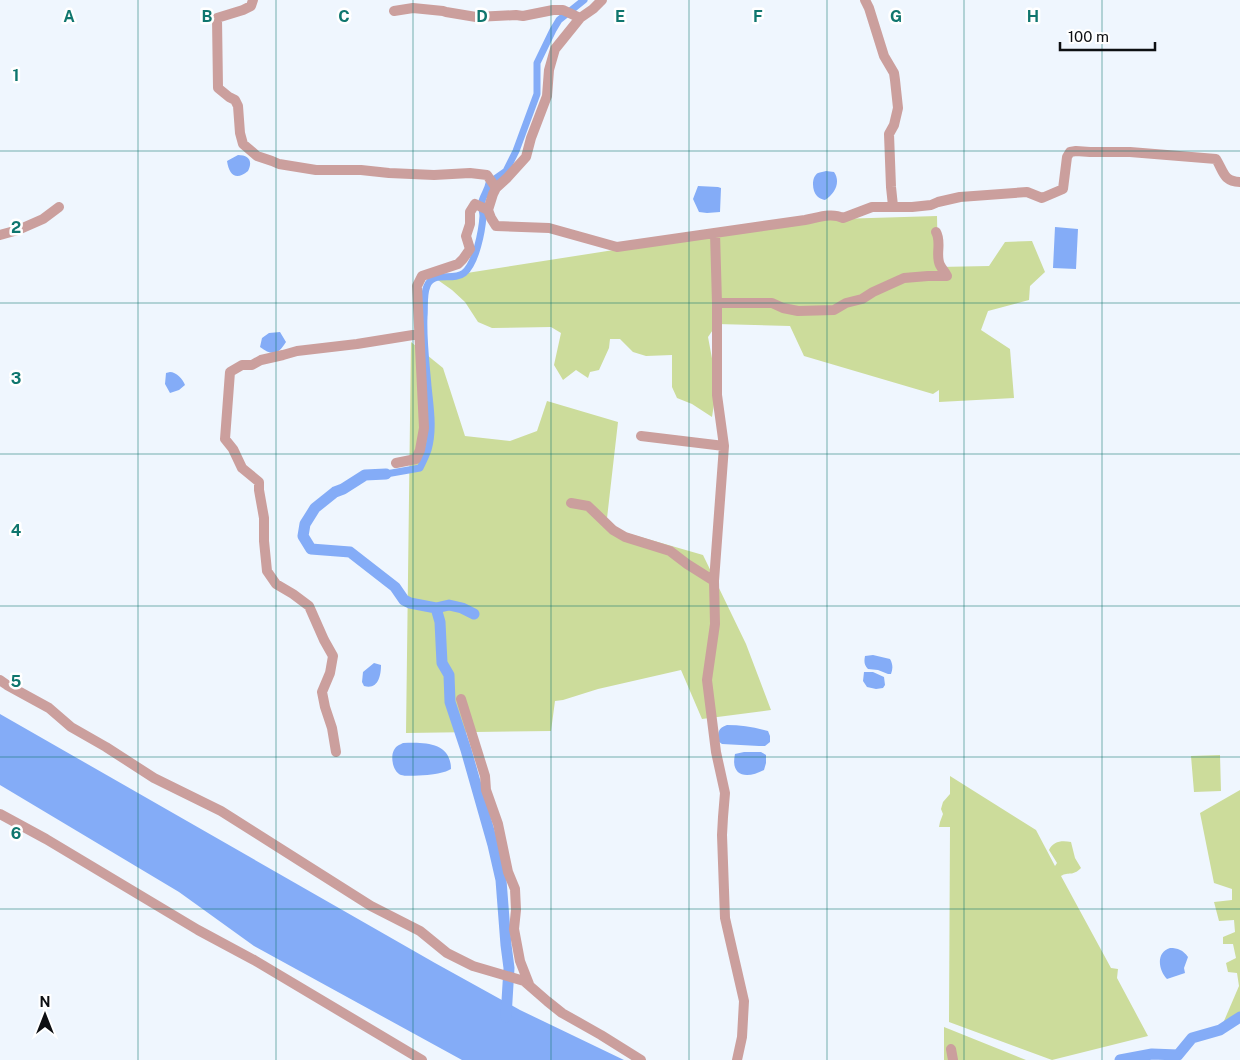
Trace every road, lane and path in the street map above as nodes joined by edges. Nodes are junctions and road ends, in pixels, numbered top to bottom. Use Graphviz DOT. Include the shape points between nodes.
graph roads {
  1 [pos="253,0"];
  2 [pos="602,0"];
  3 [pos="866,0"];
  4 [pos="394,12"];
  5 [pos="579,17"];
  6 [pos="1240,182"];
  7 [pos="496,188"];
  8 [pos="893,206"];
  9 [pos="59,207"];
  10 [pos="488,210"];
  11 [pos="936,232"];
  12 [pos="715,233"];
  13 [pos="0,235"];
  14 [pos="717,303"];
  15 [pos="419,334"];
  16 [pos="641,436"];
  17 [pos="724,446"];
  18 [pos="396,463"];
  19 [pos="571,503"];
  20 [pos="714,581"];
  21 [pos="0,680"];
  22 [pos="461,700"];
  23 [pos="336,752"];
  24 [pos="0,814"];
  25 [pos="527,983"];
  26 [pos="951,1049"];
  27 [pos="422,1060"];
  28 [pos="641,1060"];
  29 [pos="737,1060"];
  30 [pos="953,1060"];
  1 -- 7 [label="street" via="251,6 217,18 218,88 235,100 243,144 257,156 279,164 316,170 487,175"];
  2 -- 5 [label="street"];
  3 -- 8 [label="street" via="895,80 898,108 889,134"];
  4 -- 5 [label="street" via="413,8 476,17 523,16 563,10"];
  5 -- 7 [label="street" via="555,49 547,96 526,157"];
  6 -- 8 [label="street" via="1225,178 1216,159 1076,151 1067,157 1063,189 1042,198 1027,192 999,193 960,197 931,205"];
  7 -- 10 [label="street"];
  8 -- 12 [label="street" via="872,207 843,218 830,215"];
  9 -- 13 [label="street" via="18,230"];
  10 -- 12 [label="street" via="496,226 549,228 617,246"];
  10 -- 15 [label="street" via="475,204 470,212 466,236 470,249 458,264 422,276 417,286"];
  11 -- 14 [label="street" via="940,265 947,276 904,278 834,310 798,311 772,303"];
  12 -- 14 [label="street"];
  14 -- 17 [label="street" via="717,395"];
  15 -- 18 [label="street" via="424,428 416,459"];
  15 -- 23 [label="street" via="297,351 242,365 230,372 226,438 242,468 259,482 267,571 276,584 309,606 333,656 322,692"];
  16 -- 17 [label="street"];
  17 -- 20 [label="street"];
  19 -- 20 [label="street" via="588,506 613,530 670,551"];
  20 -- 29 [label="street" via="715,624 707,680 725,793 722,835 725,918 744,1001"];
  21 -- 25 [label="street" via="50,708 71,728 154,778 221,811 370,906 420,931 447,953 473,966"];
  22 -- 25 [label="street" via="486,776 486,790 515,889 514,929"];
  24 -- 27 [label="street"];
  25 -- 28 [label="street" via="562,1013"];
  26 -- 30 [label="street"];
}
